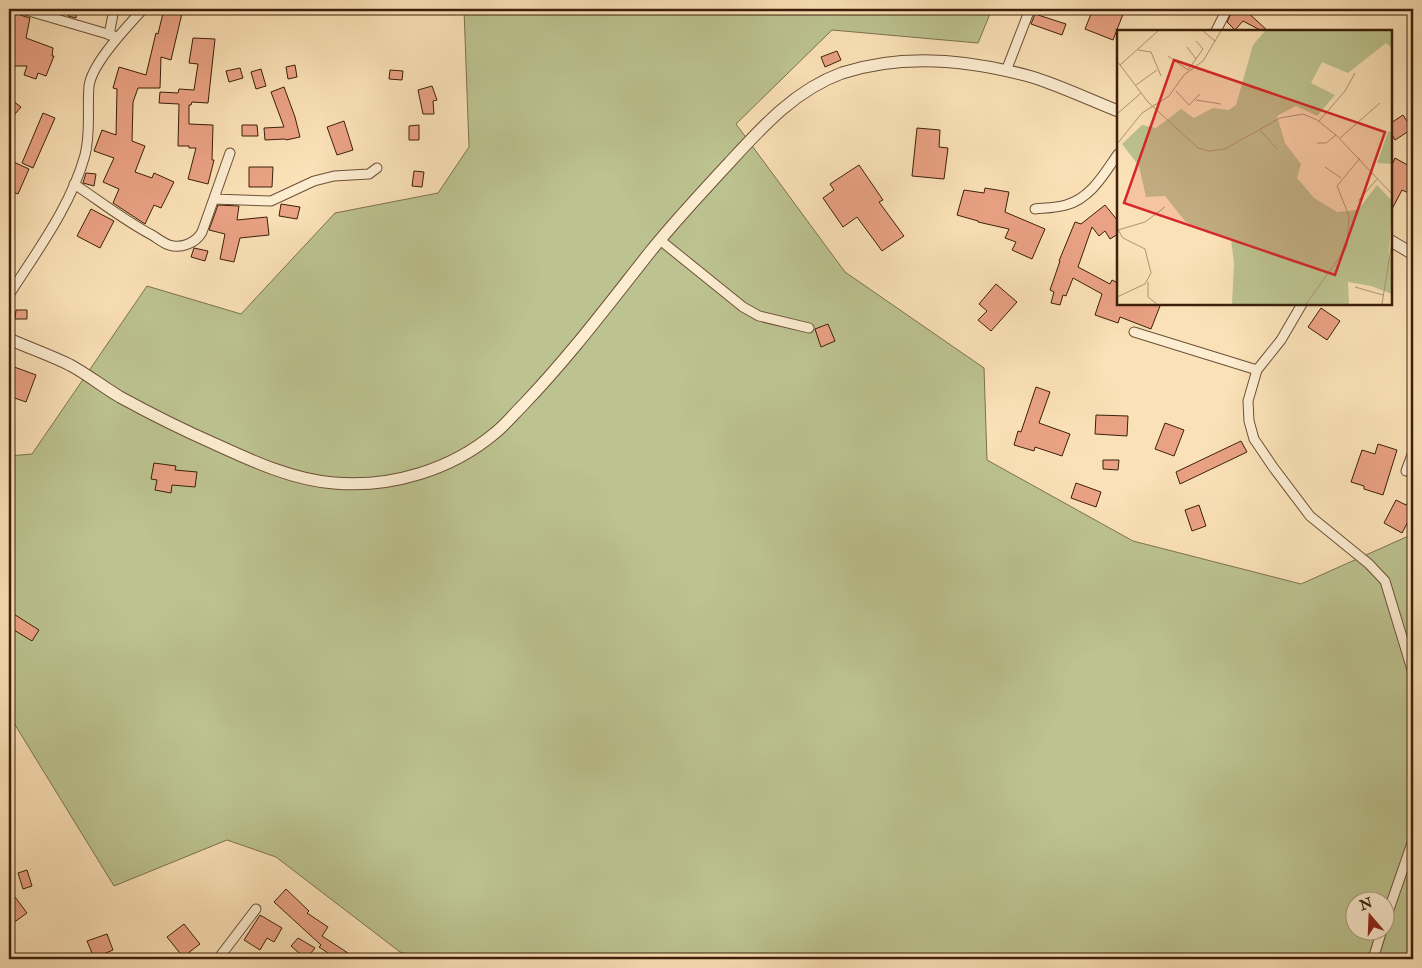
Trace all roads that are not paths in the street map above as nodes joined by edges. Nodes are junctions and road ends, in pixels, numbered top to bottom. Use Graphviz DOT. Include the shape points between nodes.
graph roads {
  1 [pos="22,9"];
  2 [pos="114,9"];
  3 [pos="143,9"];
  4 [pos="1030,9"];
  5 [pos="1227,9"];
  6 [pos="1216,30"];
  7 [pos="113,36"];
  8 [pos="1006,71"];
  9 [pos="1117,111"];
  10 [pos="230,153"];
  11 [pos="1117,155"];
  12 [pos="377,168"];
  13 [pos="74,184"];
  14 [pos="214,199"];
  15 [pos="1035,210"];
  16 [pos="660,240"];
  17 [pos="1392,242"];
  18 [pos="1413,254"];
  19 [pos="9,295"];
  20 [pos="1301,305"];
  21 [pos="809,328"];
  22 [pos="1134,332"];
  23 [pos="9,339"];
  24 [pos="1257,370"];
  25 [pos="1413,452"];
  26 [pos="1406,471"];
  27 [pos="1413,673"];
  28 [pos="1413,840"];
  29 [pos="1394,895"];
  30 [pos="256,909"];
  31 [pos="1379,940"];
  32 [pos="218,959"];
  33 [pos="1372,959"];
  1 -- 7 [label="street"];
  2 -- 7 [label="street"];
  3 -- 7 [label="street"];
  4 -- 8 [label="street"];
  5 -- 6 [label="street"];
  7 -- 13 [label="street" via="89,86 85,154"];
  8 -- 9 [label="street" via="1034,78"];
  8 -- 16 [label="street" via="961,62 896,62 843,73 814,85 788,103 759,130"];
  10 -- 14 [label="street"];
  11 -- 15 [label="street" via="1092,190 1078,200"];
  12 -- 14 [label="street" via="368,174 314,181 271,201"];
  13 -- 14 [label="street" via="141,230 170,245 184,245 198,238"];
  13 -- 19 [label="street" via="50,231"];
  16 -- 21 [label="street" via="743,307 759,316"];
  16 -- 23 [label="street" via="581,341 495,433 467,453 437,468 404,479 373,484 308,479 241,456 159,418 69,364"];
  17 -- 18 [label="street"];
  20 -- 24 [label="street" via="1281,340"];
  22 -- 24 [label="street"];
  24 -- 27 [label="street" via="1248,401 1254,439 1310,516 1385,581"];
  25 -- 26 [label="street"];
  28 -- 29 [label="street"];
  30 -- 32 [label="street"];
  31 -- 33 [label="street"];
}
